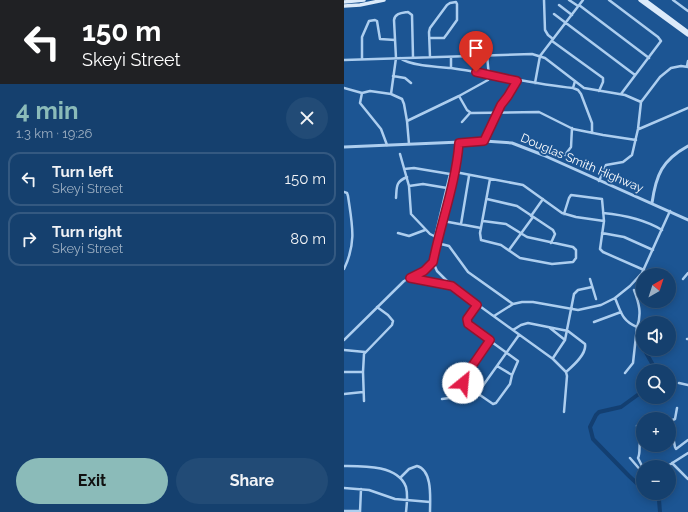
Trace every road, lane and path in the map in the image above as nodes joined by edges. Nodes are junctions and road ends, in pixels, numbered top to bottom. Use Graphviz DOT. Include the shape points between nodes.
graph roads {
  1 [pos="352,0"];
  2 [pos="384,0"];
  3 [pos="544,0"];
  4 [pos="569,0"];
  5 [pos="583,0"];
  6 [pos="609,0"];
  7 [pos="640,0"];
  8 [pos="645,0"];
  9 [pos="362,1"];
  10 [pos="675,1"];
  11 [pos="344,4"];
  12 [pos="559,5"];
  13 [pos="578,6"];
  14 [pos="688,12"];
  15 [pos="554,14"];
  16 [pos="572,14"];
  17 [pos="566,22"];
  18 [pos="688,32"];
  19 [pos="688,35"];
  20 [pos="430,38"];
  21 [pos="395,40"];
  22 [pos="553,40"];
  23 [pos="487,55"];
  24 [pos="540,56"];
  25 [pos="413,57"];
  26 [pos="430,57"];
  27 [pos="451,57"];
  28 [pos="396,58"];
  29 [pos="400,58"];
  30 [pos="649,58"];
  31 [pos="362,59"];
  32 [pos="344,60"];
  33 [pos="688,62"];
  34 [pos="687,67"];
  35 [pos="451,68"];
  36 [pos="488,74"];
  37 [pos="635,75"];
  38 [pos="393,76"];
  39 [pos="517,81"];
  40 [pos="575,81"];
  41 [pos="411,83"];
  42 [pos="534,83"];
  43 [pos="344,88"];
  44 [pos="573,88"];
  45 [pos="598,91"];
  46 [pos="362,92"];
  47 [pos="391,94"];
  48 [pos="620,95"];
  49 [pos="459,96"];
  50 [pos="641,102"];
  51 [pos="688,108"];
  52 [pos="497,112"];
  53 [pos="470,113"];
  54 [pos="408,121"];
  55 [pos="462,122"];
  56 [pos="572,128"];
  57 [pos="638,129"];
  58 [pos="592,133"];
  59 [pos="636,140"];
  60 [pos="484,141"];
  61 [pos="459,143"];
  62 [pos="409,145"];
  63 [pos="388,146"];
  64 [pos="688,146"];
  65 [pos="346,147"];
  66 [pos="400,154"];
  67 [pos="566,154"];
  68 [pos="404,168"];
  69 [pos="455,172"];
  70 [pos="469,176"];
  71 [pos="407,177"];
  72 [pos="490,179"];
  73 [pos="599,181"];
  74 [pos="409,186"];
  75 [pos="448,188"];
  76 [pos="344,192"];
  77 [pos="396,198"];
  78 [pos="487,199"];
  79 [pos="543,199"];
  80 [pos="652,203"];
  81 [pos="670,211"];
  82 [pos="603,213"];
  83 [pos="564,214"];
  84 [pos="532,216"];
  85 [pos="688,220"];
  86 [pos="443,221"];
  87 [pos="483,221"];
  88 [pos="604,221"];
  89 [pos="461,224"];
  90 [pos="481,228"];
  91 [pos="425,230"];
  92 [pos="662,230"];
  93 [pos="398,233"];
  94 [pos="602,233"];
  95 [pos="521,234"];
  96 [pos="437,238"];
  97 [pos="437,243"];
  98 [pos="551,243"];
  99 [pos="509,250"];
  100 [pos="653,250"];
  101 [pos="344,258"];
  102 [pos="349,259"];
  103 [pos="433,262"];
  104 [pos="639,268"];
  105 [pos="645,268"];
  106 [pos="344,269"];
  107 [pos="688,273"];
  108 [pos="410,278"];
  109 [pos="590,278"];
  110 [pos="636,279"];
  111 [pos="683,279"];
  112 [pos="452,286"];
  113 [pos="592,286"];
  114 [pos="634,290"];
  115 [pos="615,298"];
  116 [pos="596,299"];
  117 [pos="513,304"];
  118 [pos="477,305"];
  119 [pos="378,307"];
  120 [pos="572,310"];
  121 [pos="621,312"];
  122 [pos="494,316"];
  123 [pos="640,316"];
  124 [pos="594,322"];
  125 [pos="548,327"];
  126 [pos="636,327"];
  127 [pos="513,330"];
  128 [pos="568,331"];
  129 [pos="636,333"];
  130 [pos="519,335"];
  131 [pos="344,340"];
  132 [pos="490,340"];
  133 [pos="565,340"];
  134 [pos="344,350"];
  135 [pos="365,352"];
  136 [pos="506,352"];
  137 [pos="553,359"];
  138 [pos="497,366"];
  139 [pos="344,372"];
  140 [pos="363,372"];
  141 [pos="566,372"];
  142 [pos="625,373"];
  143 [pos="512,375"];
  144 [pos="679,383"];
  145 [pos="688,386"];
  146 [pos="364,392"];
  147 [pos="344,394"];
  148 [pos="477,394"];
  149 [pos="442,399"];
  150 [pos="364,401"];
  151 [pos="676,408"];
  152 [pos="564,412"];
  153 [pos="688,440"];
  154 [pos="688,453"];
  155 [pos="630,458"];
  156 [pos="676,460"];
  157 [pos="636,465"];
  158 [pos="344,466"];
  159 [pos="676,467"];
  160 [pos="400,478"];
  161 [pos="688,479"];
  162 [pos="344,488"];
  163 [pos="361,489"];
  164 [pos="407,501"];
  165 [pos="430,502"];
  166 [pos="344,511"];
  167 [pos="360,511"];
  168 [pos="406,512"];
  169 [pos="430,512"];
  1 -- 11 [label="main road"];
  2 -- 9 [label="main road"];
  3 -- 22 [label="street" via="545,30"];
  4 -- 13 [label="street"];
  5 -- 13 [label="street"];
  6 -- 30 [label="street" via="658,37 660,42"];
  7 -- 19 [label="main road"];
  8 -- 18 [label="main road"];
  9 -- 11 [label="main road"];
  10 -- 14 [label="street"];
  12 -- 16 [label="street"];
  13 -- 16 [label="street"];
  13 -- 30 [label="street"];
  15 -- 17 [label="street"];
  16 -- 17 [label="street"];
  17 -- 22 [label="street"];
  17 -- 37 [label="street"];
  20 -- 20 [label="street" via="429,32 447,4 456,2 457,20 447,34 444,38"];
  20 -- 26 [label="street"];
  21 -- 25 [label="street" via="395,16 410,13"];
  21 -- 28 [label="street"];
  21 -- 31 [label="street" via="380,39 377,21 369,21 362,37"];
  22 -- 24 [label="street"];
  22 -- 45 [label="street" via="604,79"];
  23 -- 24 [label="street"];
  23 -- 27 [label="street"];
  23 -- 36 [label="street"];
  24 -- 40 [label="street"];
  24 -- 42 [label="street"];
  25 -- 26 [label="street"];
  25 -- 29 [label="street"];
  26 -- 27 [label="street"];
  27 -- 35 [label="street"];
  28 -- 29 [label="street"];
  28 -- 31 [label="street"];
  28 -- 38 [label="street"];
  29 -- 35 [label="street" via="411,63"];
  30 -- 37 [label="street"];
  31 -- 32 [label="street"];
  33 -- 34 [label="street"];
  34 -- 50 [label="street" via="668,70"];
  35 -- 36 [label="street"];
  36 -- 39 [label="street"];
  36 -- 49 [label="street" via="488,80"];
  37 -- 48 [label="street"];
  38 -- 41 [label="street" via="405,78"];
  38 -- 47 [label="street"];
  39 -- 42 [label="street"];
  39 -- 52 [label="street"];
  40 -- 44 [label="street"];
  40 -- 45 [label="street" via="584,88"];
  42 -- 44 [label="street"];
  43 -- 46 [label="street"];
  44 -- 58 [label="street" via="580,94 592,123"];
  45 -- 48 [label="street"];
  46 -- 47 [label="street"];
  46 -- 63 [label="street" via="360,103 381,129"];
  47 -- 54 [label="street" via="403,102"];
  48 -- 50 [label="street"];
  49 -- 53 [label="street"];
  49 -- 54 [label="street"];
  50 -- 57 [label="street"];
  51 -- 57 [label="street"];
  52 -- 53 [label="street"];
  52 -- 56 [label="street" via="539,112"];
  52 -- 60 [label="street"];
  53 -- 55 [label="street"];
  54 -- 62 [label="street"];
  56 -- 58 [label="street"];
  56 -- 67 [label="street" via="571,148"];
  57 -- 59 [label="street"];
  58 -- 59 [label="street"];
  59 -- 73 [label="street" via="630,157 623,162 606,165"];
  60 -- 61 [label="street, Douglas Smith Highway"];
  60 -- 73 [label="street, Douglas Smith Highway" via="517,144"];
  61 -- 62 [label="street, Douglas Smith Highway"];
  61 -- 69 [label="street"];
  62 -- 63 [label="street, Douglas Smith Highway"];
  63 -- 65 [label="street, Douglas Smith Highway"];
  64 -- 80 [label="street" via="673,155 661,170 655,184"];
  66 -- 68 [label="street"];
  68 -- 71 [label="street"];
  68 -- 75 [label="street" via="448,173"];
  69 -- 70 [label="street"];
  69 -- 86 [label="street"];
  70 -- 72 [label="street"];
  70 -- 89 [label="street"];
  71 -- 74 [label="street"];
  71 -- 77 [label="street" via="398,183"];
  72 -- 78 [label="street"];
  72 -- 79 [label="street" via="524,185"];
  73 -- 80 [label="street, Douglas Smith Highway"];
  74 -- 75 [label="street" via="423,184"];
  74 -- 91 [label="street" via="411,214"];
  75 -- 96 [label="street"];
  76 -- 102 [label="street" via="348,196 353,235"];
  78 -- 84 [label="street" via="517,206"];
  78 -- 87 [label="street"];
  79 -- 83 [label="street"];
  79 -- 84 [label="street"];
  80 -- 81 [label="street, Douglas Smith Highway"];
  81 -- 85 [label="street, Douglas Smith Highway"];
  81 -- 92 [label="street"];
  82 -- 83 [label="street" via="602,199 572,195"];
  82 -- 88 [label="street"];
  82 -- 92 [label="street" via="639,220"];
  83 -- 88 [label="street"];
  84 -- 95 [label="street"];
  84 -- 98 [label="street" via="553,230 555,234"];
  86 -- 89 [label="street"];
  86 -- 96 [label="street"];
  87 -- 90 [label="street"];
  87 -- 95 [label="street" via="506,224"];
  88 -- 94 [label="street"];
  89 -- 90 [label="street"];
  90 -- 99 [label="street" via="481,240 499,244"];
  91 -- 93 [label="street" via="409,236"];
  91 -- 96 [label="street"];
  92 -- 100 [label="street"];
  94 -- 100 [label="street" via="628,239"];
  94 -- 104 [label="street" via="599,248 603,252"];
  95 -- 98 [label="street"];
  95 -- 99 [label="street"];
  96 -- 97 [label="street"];
  97 -- 103 [label="street"];
  97 -- 117 [label="street" via="449,246 468,272"];
  98 -- 99 [label="street" via="574,248 576,258 573,262 548,263 519,257"];
  100 -- 105 [label="street"];
  101 -- 102 [label="street"];
  102 -- 106 [label="street"];
  103 -- 108 [label="street" via="424,271"];
  103 -- 112 [label="street" via="437,271"];
  107 -- 111 [label="street"];
  108 -- 112 [label="street"];
  108 -- 119 [label="street"];
  109 -- 113 [label="street"];
  110 -- 115 [label="street"];
  112 -- 118 [label="street"];
  113 -- 116 [label="street"];
  113 -- 120 [label="street" via="574,292"];
  114 -- 123 [label="street"];
  115 -- 120 [label="street" via="589,308"];
  115 -- 121 [label="street"];
  117 -- 120 [label="street" via="527,302"];
  117 -- 122 [label="street"];
  118 -- 122 [label="street"];
  118 -- 132 [label="street" via="467,319 468,324"];
  119 -- 131 [label="street"];
  119 -- 135 [label="street" via="393,320 393,323"];
  120 -- 128 [label="street"];
  121 -- 124 [label="street"];
  121 -- 126 [label="street" via="625,321"];
  122 -- 127 [label="street"];
  125 -- 127 [label="street" via="528,323"];
  125 -- 128 [label="street"];
  125 -- 133 [label="street"];
  127 -- 130 [label="street"];
  128 -- 133 [label="street"];
  128 -- 141 [label="street" via="586,346"];
  129 -- 142 [label="street" via="633,363"];
  130 -- 136 [label="street"];
  130 -- 137 [label="street"];
  132 -- 136 [label="street"];
  132 -- 148 [label="street" via="462,381"];
  133 -- 137 [label="street"];
  134 -- 135 [label="street"];
  135 -- 140 [label="street"];
  136 -- 138 [label="street"];
  136 -- 143 [label="street" via="518,361"];
  137 -- 141 [label="street"];
  138 -- 143 [label="street"];
  138 -- 148 [label="street"];
  139 -- 140 [label="street"];
  140 -- 146 [label="street"];
  141 -- 152 [label="street" via="568,381"];
  143 -- 148 [label="street" via="510,384 496,403 491,404"];
  144 -- 145 [label="street"];
  146 -- 147 [label="street"];
  146 -- 150 [label="street"];
  148 -- 149 [label="street"];
  151 -- 153 [label="street" via="674,419 670,421 674,447 676,449"];
  154 -- 156 [label="street"];
  155 -- 157 [label="street"];
  158 -- 160 [label="street" via="376,467"];
  159 -- 161 [label="street"];
  160 -- 164 [label="street" via="406,489"];
  160 -- 165 [label="street" via="408,469 420,467 429,483"];
  162 -- 163 [label="street"];
  163 -- 164 [label="street" via="395,500"];
  163 -- 167 [label="street"];
  164 -- 165 [label="street"];
  164 -- 168 [label="street"];
  165 -- 169 [label="street"];
  166 -- 167 [label="street"];
}
